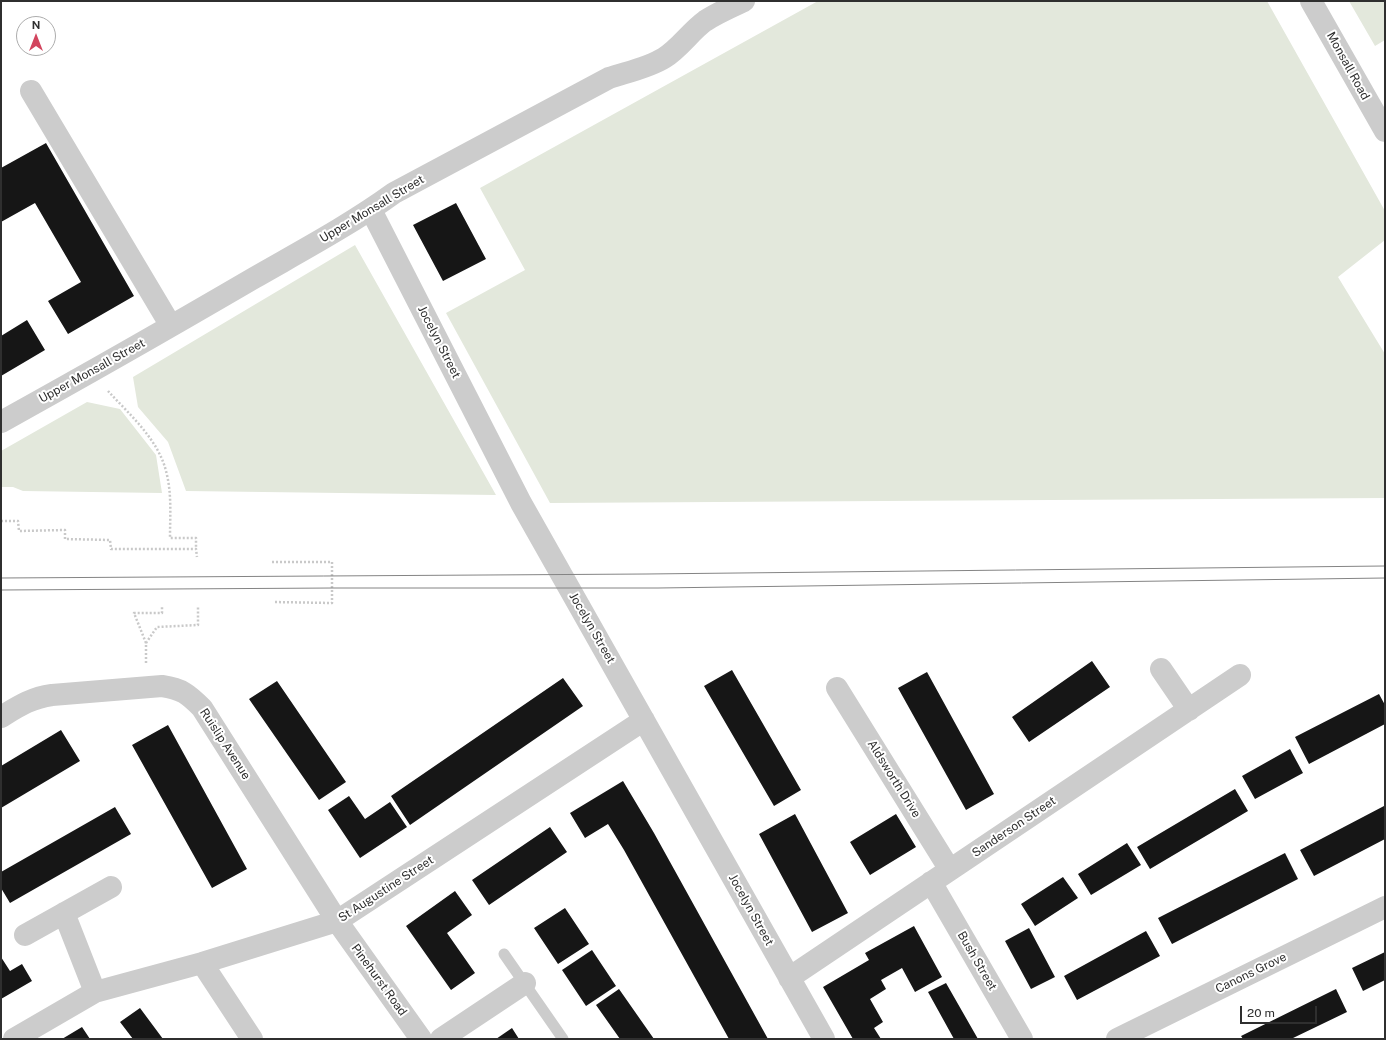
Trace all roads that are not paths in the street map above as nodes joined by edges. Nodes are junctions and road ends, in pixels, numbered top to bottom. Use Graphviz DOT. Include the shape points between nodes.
graph roads {
  1 [pos="744,1"];
  2 [pos="1311,1"];
  3 [pos="31,91"];
  4 [pos="1385,131"];
  5 [pos="371,210"];
  6 [pos="171,326"];
  7 [pos="1,422"];
  8 [pos="1162,669"];
  9 [pos="1240,675"];
  10 [pos="837,688"];
  11 [pos="1189,710"];
  12 [pos="1,717"];
  13 [pos="644,720"];
  14 [pos="950,870"];
  15 [pos="931,882"];
  16 [pos="112,887"];
  17 [pos="1385,907"];
  18 [pos="64,913"];
  19 [pos="337,921"];
  20 [pos="25,935"];
  21 [pos="504,954"];
  22 [pos="202,963"];
  23 [pos="788,978"];
  24 [pos="525,984"];
  25 [pos="95,992"];
  26 [pos="14,1039"];
  27 [pos="252,1039"];
  28 [pos="421,1039"];
  29 [pos="441,1039"];
  30 [pos="563,1039"];
  31 [pos="824,1039"];
  32 [pos="1022,1039"];
  33 [pos="1117,1039"];
  1 -- 5 [label="street, Upper Monsall Street" via="706,20 662,59 609,78 394,193"];
  2 -- 4 [label="street, Monsall Road"];
  3 -- 6 [label="street"];
  5 -- 6 [label="street, Upper Monsall Street"];
  5 -- 13 [label="street, Jocelyn Street" via="521,503"];
  6 -- 7 [label="street, Upper Monsall Street"];
  8 -- 11 [label="street"];
  9 -- 11 [label="street, Sanderson Street"];
  10 -- 14 [label="street, Aldsworth Drive"];
  11 -- 14 [label="street, Sanderson Street"];
  12 -- 19 [label="street, Ruislip Avenue" via="38,697 162,686 185,692 202,708"];
  13 -- 19 [label="street, St Augustine Street"];
  13 -- 23 [label="street, Jocelyn Street"];
  14 -- 15 [label="street, Sanderson Street"];
  15 -- 23 [label="street, Sanderson Street"];
  15 -- 32 [label="street, Bush Street"];
  16 -- 18 [label="street"];
  17 -- 33 [label="street, Canons Grove"];
  18 -- 20 [label="street"];
  18 -- 25 [label="street"];
  19 -- 22 [label="street, St Augustine Street"];
  19 -- 28 [label="street, Pinehurst Road"];
  21 -- 24 [label="lane"];
  22 -- 25 [label="street, St Augustine Street"];
  22 -- 27 [label="street"];
  23 -- 31 [label="street, Jocelyn Street"];
  24 -- 29 [label="street"];
  24 -- 30 [label="lane"];
  25 -- 26 [label="street, St Augustine Street"];
}
